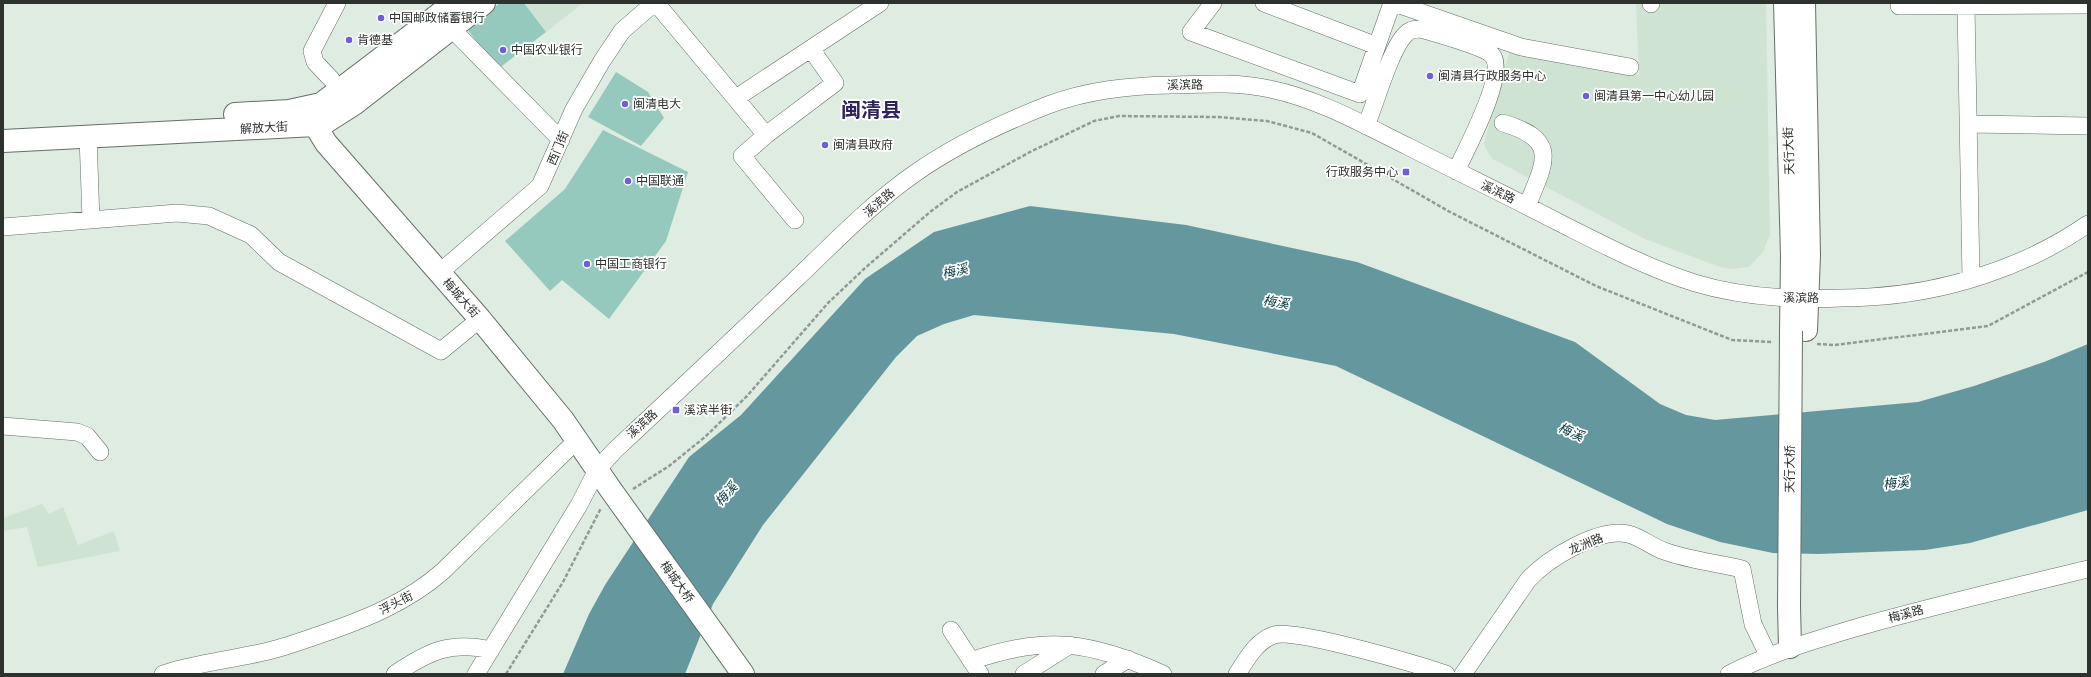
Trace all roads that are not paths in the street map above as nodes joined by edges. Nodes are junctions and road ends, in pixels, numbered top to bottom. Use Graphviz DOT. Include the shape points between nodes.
graph roads {
  1 [pos="337,3"];
  2 [pos="454,3"];
  3 [pos="484,3"];
  4 [pos="655,3"];
  5 [pos="880,3"];
  6 [pos="1213,3"];
  7 [pos="1264,3"];
  8 [pos="1393,3"];
  9 [pos="1785,3"];
  10 [pos="1804,3"];
  11 [pos="2088,5"];
  12 [pos="1899,6"];
  13 [pos="1966,6"];
  14 [pos="452,29"];
  15 [pos="1377,46"];
  16 [pos="810,49"];
  17 [pos="1630,67"];
  18 [pos="331,80"];
  19 [pos="736,98"];
  20 [pos="314,116"];
  21 [pos="1504,123"];
  22 [pos="1969,124"];
  23 [pos="3,126"];
  24 [pos="1366,126"];
  25 [pos="2088,126"];
  26 [pos="766,135"];
  27 [pos="88,137"];
  28 [pos="561,140"];
  29 [pos="3,141"];
  30 [pos="1456,171"];
  31 [pos="1527,206"];
  32 [pos="91,220"];
  33 [pos="795,220"];
  34 [pos="2088,224"];
  35 [pos="3,227"];
  36 [pos="439,273"];
  37 [pos="1971,278"];
  38 [pos="1799,298"];
  39 [pos="480,319"];
  40 [pos="3,426"];
  41 [pos="577,440"];
  42 [pos="100,452"];
  43 [pos="597,470"];
  44 [pos="611,490"];
  45 [pos="2088,569"];
  46 [pos="951,630"];
  47 [pos="1070,645"];
  48 [pos="1796,645"];
  49 [pos="491,650"];
  50 [pos="1768,655"];
  51 [pos="1128,659"];
  52 [pos="976,667"];
  53 [pos="477,673"];
  54 [pos="163,674"];
  55 [pos="395,674"];
  56 [pos="743,674"];
  57 [pos="1024,674"];
  58 [pos="1104,674"];
  59 [pos="1163,674"];
  60 [pos="1237,674"];
  61 [pos="1446,674"];
  62 [pos="1463,674"];
  63 [pos="1729,674"];
  1 -- 18 [label="street" via="312,51 316,62"];
  2 -- 20 [label="main road, 解放大街" via="321,104"];
  3 -- 14 [label="main road, 解放大街"];
  4 -- 19 [label="street"];
  4 -- 28 [label="street, 西门街" via="622,31 611,46 574,109"];
  5 -- 16 [label="street"];
  6 -- 15 [label="street" via="1191,32 1360,94"];
  7 -- 15 [label="street"];
  8 -- 15 [label="street"];
  8 -- 17 [label="street" via="1520,47"];
  9 -- 38 [label="main road, 天行大街" via="1792,256"];
  10 -- 38 [label="main road" via="1809,255"];
  11 -- 13 [label="street"];
  12 -- 13 [label="street"];
  13 -- 22 [label="street"];
  14 -- 20 [label="main road, 解放大街" via="342,112 326,122"];
  14 -- 28 [label="street"];
  16 -- 19 [label="street"];
  16 -- 26 [label="street" via="835,84"];
  19 -- 26 [label="street"];
  20 -- 23 [label="main road, 解放大街" via="281,112"];
  20 -- 27 [label="main road, 解放大街"];
  20 -- 36 [label="main road, 梅城大街" via="326,143"];
  21 -- 31 [label="street" via="1534,135 1542,150 1542,166"];
  22 -- 25 [label="street"];
  22 -- 37 [label="street"];
  24 -- 30 [label="street, 溪滨路"];
  24 -- 30 [label="street" via="1397,44 1408,32 1421,29 1488,51 1496,60 1496,72 1484,110"];
  24 -- 43 [label="street, 溪滨路" via="1316,103 1248,86 1143,85 1092,91 1047,105 947,153 899,186 858,221 614,450"];
  26 -- 33 [label="street" via="742,156"];
  27 -- 29 [label="main road, 解放大街"];
  27 -- 32 [label="street"];
  28 -- 36 [label="street, 西门街" via="540,186"];
  30 -- 31 [label="street, 溪滨路"];
  31 -- 38 [label="street, 溪滨路" via="1611,248 1677,277 1722,290"];
  32 -- 35 [label="street"];
  32 -- 39 [label="street" via="177,214 209,216 251,235 279,262 441,351"];
  34 -- 37 [label="street, 溪滨路" via="2045,249"];
  36 -- 39 [label="main road, 梅城大街"];
  37 -- 38 [label="street, 溪滨路" via="1888,296"];
  38 -- 48 [label="main road, 天行大桥, bridge"];
  39 -- 41 [label="main road, 梅城大街"];
  40 -- 42 [label="street" via="77,432 87,436"];
  41 -- 43 [label="main road, 梅城大街"];
  41 -- 54 [label="street, 浮头街" via="443,572 404,600 351,624 281,648 190,666"];
  43 -- 44 [label="main road, 梅城大街"];
  43 -- 49 [label="street, 溪滨路" via="579,505"];
  44 -- 56 [label="main road, 梅城大桥"];
  45 -- 48 [label="street, 梅溪路" via="1906,613"];
  46 -- 52 [label="street"];
  47 -- 51 [label="street" via="1093,648"];
  47 -- 52 [label="street" via="1015,648"];
  47 -- 57 [label="street"];
  48 -- 50 [label="street, 梅溪路"];
  49 -- 53 [label="street, 溪滨路"];
  49 -- 55 [label="street" via="471,645 454,646 423,657"];
  50 -- 62 [label="street, 龙洲路" via="1753,624 1742,568 1664,551 1628,534 1615,533 1585,542 1546,563 1537,571 1528,580"];
  50 -- 63 [label="street, 梅溪路"];
  51 -- 58 [label="street"];
  51 -- 59 [label="street"];
  60 -- 61 [label="street" via="1257,646 1276,634 1302,636 1409,662"];
}
